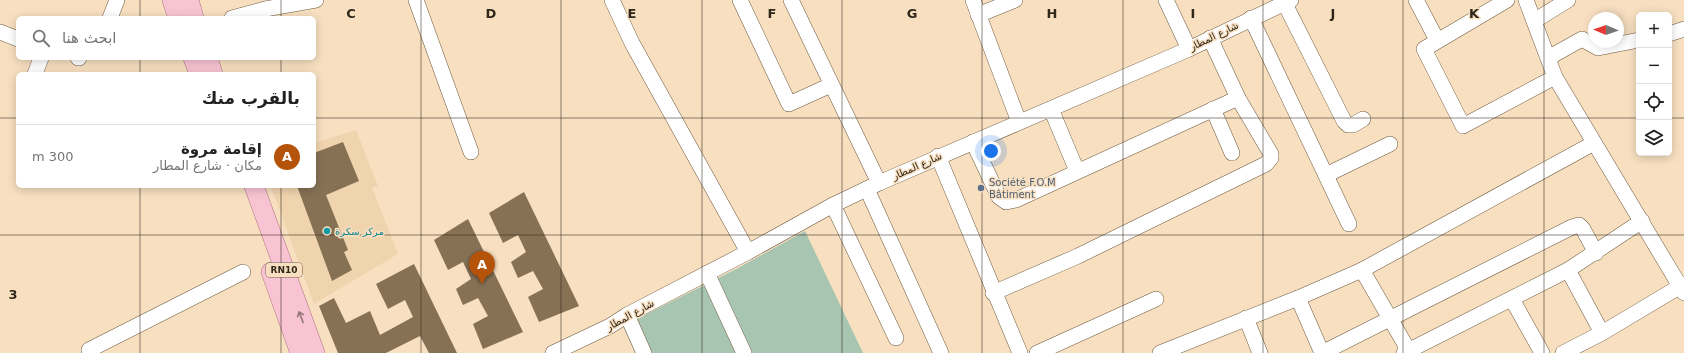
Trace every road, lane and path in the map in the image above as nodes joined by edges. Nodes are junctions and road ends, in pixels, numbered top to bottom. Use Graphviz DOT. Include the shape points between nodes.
graph roads {
  1 [pos="117,0"];
  2 [pos="172,0"];
  3 [pos="189,0"];
  4 [pos="316,0"];
  5 [pos="416,0"];
  6 [pos="612,0"];
  7 [pos="740,0"];
  8 [pos="791,0"];
  9 [pos="973,0"];
  10 [pos="1015,0"];
  11 [pos="1166,0"];
  12 [pos="1416,0"];
  13 [pos="1507,0"];
  14 [pos="1526,0"];
  15 [pos="1568,0"];
  16 [pos="1286,1"];
  17 [pos="978,15"];
  18 [pos="111,16"];
  19 [pos="177,16"];
  20 [pos="193,16"];
  21 [pos="239,16"];
  22 [pos="1251,18"];
  23 [pos="1534,21"];
  24 [pos="1684,29"];
  25 [pos="0,32"];
  26 [pos="1672,33"];
  27 [pos="16,38"];
  28 [pos="1210,38"];
  29 [pos="1437,40"];
  30 [pos="1636,41"];
  31 [pos="1189,49"];
  32 [pos="1548,58"];
  33 [pos="40,60"];
  34 [pos="193,60"];
  35 [pos="209,60"];
  36 [pos="36,72"];
  37 [pos="198,72"];
  38 [pos="212,72"];
  39 [pos="1555,77"];
  40 [pos="831,85"];
  41 [pos="1238,98"];
  42 [pos="1051,109"];
  43 [pos="1213,109"];
  44 [pos="1363,119"];
  45 [pos="1019,122"];
  46 [pos="973,142"];
  47 [pos="1594,143"];
  48 [pos="1390,144"];
  49 [pos="472,152"];
  50 [pos="1232,153"];
  51 [pos="938,156"];
  52 [pos="1077,171"];
  53 [pos="1326,175"];
  54 [pos="873,186"];
  55 [pos="241,188"];
  56 [pos="255,188"];
  57 [pos="833,205"];
  58 [pos="1642,221"];
  59 [pos="1349,224"];
  60 [pos="748,252"];
  61 [pos="1596,253"];
  62 [pos="1362,270"];
  63 [pos="1568,270"];
  64 [pos="243,272"];
  65 [pos="707,273"];
  66 [pos="1683,288"];
  67 [pos="993,293"];
  68 [pos="1298,298"];
  69 [pos="1156,299"];
  70 [pos="1512,299"];
  71 [pos="627,315"];
  72 [pos="1246,318"];
  73 [pos="1390,318"];
  74 [pos="1602,333"];
  75 [pos="896,338"];
  76 [pos="1178,350"];
  77 [pos="1408,352"];
  78 [pos="90,353"];
  79 [pos="300,353"];
  80 [pos="315,353"];
  81 [pos="553,353"];
  82 [pos="644,353"];
  83 [pos="744,353"];
  84 [pos="941,353"];
  85 [pos="1020,353"];
  86 [pos="1037,353"];
  87 [pos="1160,353"];
  88 [pos="1260,353"];
  89 [pos="1322,353"];
  90 [pos="1542,353"];
  91 [pos="1563,353"];
  1 -- 18 [label="street"];
  2 -- 19 [label="main road"];
  3 -- 20 [label="main road"];
  4 -- 21 [label="street"];
  5 -- 49 [label="street"];
  6 -- 60 [label="street" via="632,43"];
  7 -- 40 [label="street" via="789,104"];
  8 -- 40 [label="street"];
  9 -- 17 [label="street"];
  10 -- 17 [label="street"];
  11 -- 31 [label="street"];
  12 -- 29 [label="street"];
  13 -- 29 [label="street"];
  14 -- 23 [label="street"];
  15 -- 23 [label="street"];
  16 -- 22 [label="street, شارع المطار"];
  16 -- 44 [label="street" via="1344,121 1348,125 1353,125"];
  17 -- 45 [label="street"];
  22 -- 28 [label="street, شارع المطار"];
  22 -- 53 [label="street"];
  23 -- 32 [label="street"];
  24 -- 26 [label="street"];
  25 -- 27 [label="street"];
  28 -- 31 [label="street, شارع المطار"];
  28 -- 41 [label="street"];
  29 -- 39 [label="street" via="1424,49 1463,126"];
  30 -- 32 [label="street" via="1598,48 1582,39"];
  31 -- 42 [label="street, شارع المطار"];
  32 -- 39 [label="street"];
  33 -- 36 [label="street"];
  34 -- 37 [label="main road"];
  35 -- 38 [label="main road"];
  39 -- 47 [label="street"];
  40 -- 54 [label="street"];
  41 -- 43 [label="street"];
  41 -- 67 [label="street" via="1271,154 1266,164 1078,256"];
  42 -- 45 [label="street, شارع المطار"];
  42 -- 52 [label="street"];
  43 -- 50 [label="street"];
  43 -- 52 [label="street"];
  45 -- 46 [label="street, شارع المطار"];
  46 -- 51 [label="street, شارع المطار"];
  46 -- 52 [label="street" via="997,193 1006,202 1016,200"];
  47 -- 58 [label="street"];
  47 -- 62 [label="street"];
  48 -- 53 [label="street"];
  51 -- 54 [label="street, شارع المطار"];
  51 -- 67 [label="street"];
  53 -- 59 [label="street"];
  54 -- 57 [label="street, شارع المطار"];
  54 -- 84 [label="street"];
  55 -- 79 [label="main road, RN10"];
  80 -- 56 [label="main road, RN10, one-way"];
  57 -- 60 [label="street, شارع المطار"];
  57 -- 75 [label="street"];
  58 -- 61 [label="street"];
  58 -- 66 [label="street"];
  60 -- 65 [label="street, شارع المطار"];
  61 -- 63 [label="street"];
  61 -- 73 [label="street" via="1583,228 1579,225 1572,227"];
  62 -- 68 [label="street"];
  62 -- 73 [label="street"];
  63 -- 70 [label="street"];
  63 -- 74 [label="street"];
  64 -- 78 [label="street" via="89,350"];
  65 -- 71 [label="street, شارع المطار"];
  65 -- 83 [label="street"];
  66 -- 74 [label="street"];
  67 -- 85 [label="street"];
  68 -- 72 [label="street"];
  68 -- 89 [label="street"];
  69 -- 86 [label="street"];
  70 -- 77 [label="street"];
  70 -- 90 [label="street"];
  71 -- 81 [label="street, شارع المطار" via="610,326"];
  71 -- 82 [label="street"];
  72 -- 76 [label="street"];
  72 -- 88 [label="street"];
  73 -- 77 [label="street"];
  73 -- 89 [label="street"];
  74 -- 91 [label="street"];
  76 -- 87 [label="street"];
}
